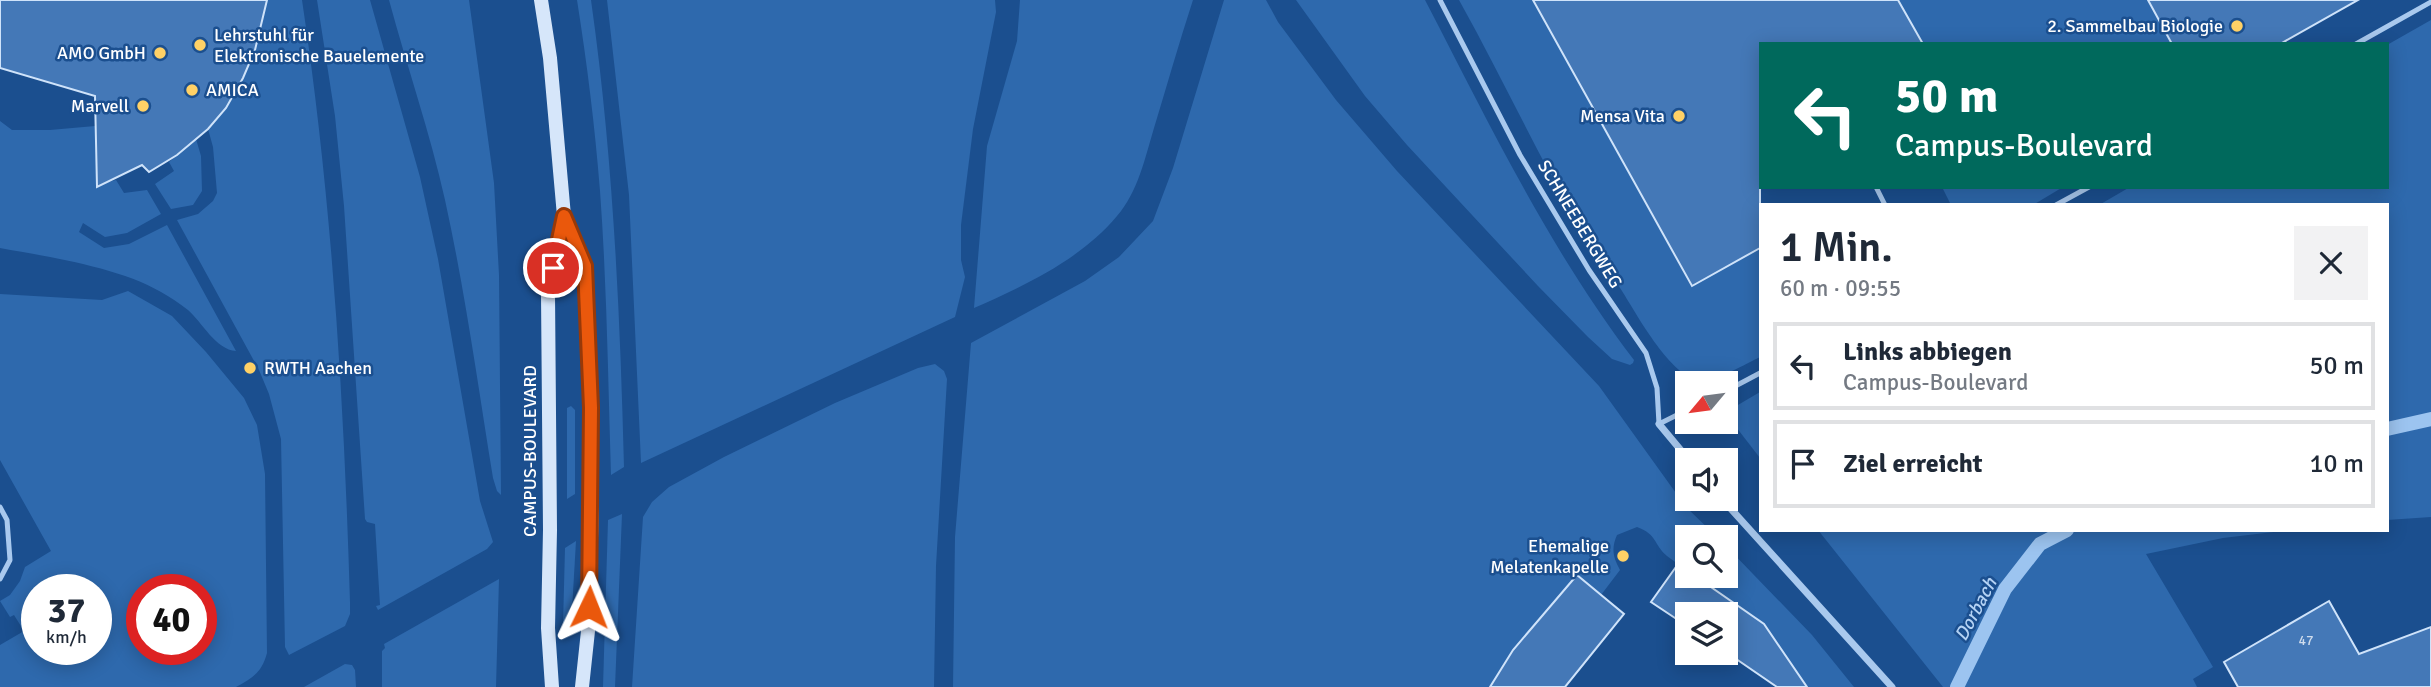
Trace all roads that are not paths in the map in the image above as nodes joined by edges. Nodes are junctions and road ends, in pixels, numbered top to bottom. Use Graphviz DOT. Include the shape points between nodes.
graph roads {
  1 [pos="541,0"];
  2 [pos="1440,0"];
  3 [pos="2431,2"];
  4 [pos="2360,42"];
  5 [pos="2085,189"];
  6 [pos="2060,203"];
  7 [pos="564,216"];
  8 [pos="1759,374"];
  9 [pos="1738,385"];
  10 [pos="1675,416"];
  11 [pos="1659,424"];
  12 [pos="1679,448"];
  13 [pos="0,507"];
  14 [pos="1732,511"];
  15 [pos="0,579"];
  16 [pos="552,687"];
  17 [pos="582,687"];
  18 [pos="1892,687"];
  1 -- 7 [label="street, CAMPUS-BOULEVARD"];
  2 -- 11 [label="lane, SCHNEEBERGWEG" via="1520,155 1589,270 1646,353 1657,388"];
  3 -- 4 [label="lane"];
  5 -- 6 [label="lane"];
  7 -- 16 [label="street, CAMPUS-BOULEVARD" via="548,294"];
  7 -- 17 [label="street, CAMPUS-BOULEVARD" via="585,266 591,408 588,631"];
  8 -- 9 [label="lane"];
  10 -- 11 [label="lane"];
  11 -- 12 [label="street"];
  13 -- 15 [label="lane" via="7,520 10,560"];
  14 -- 18 [label="street"];
}
